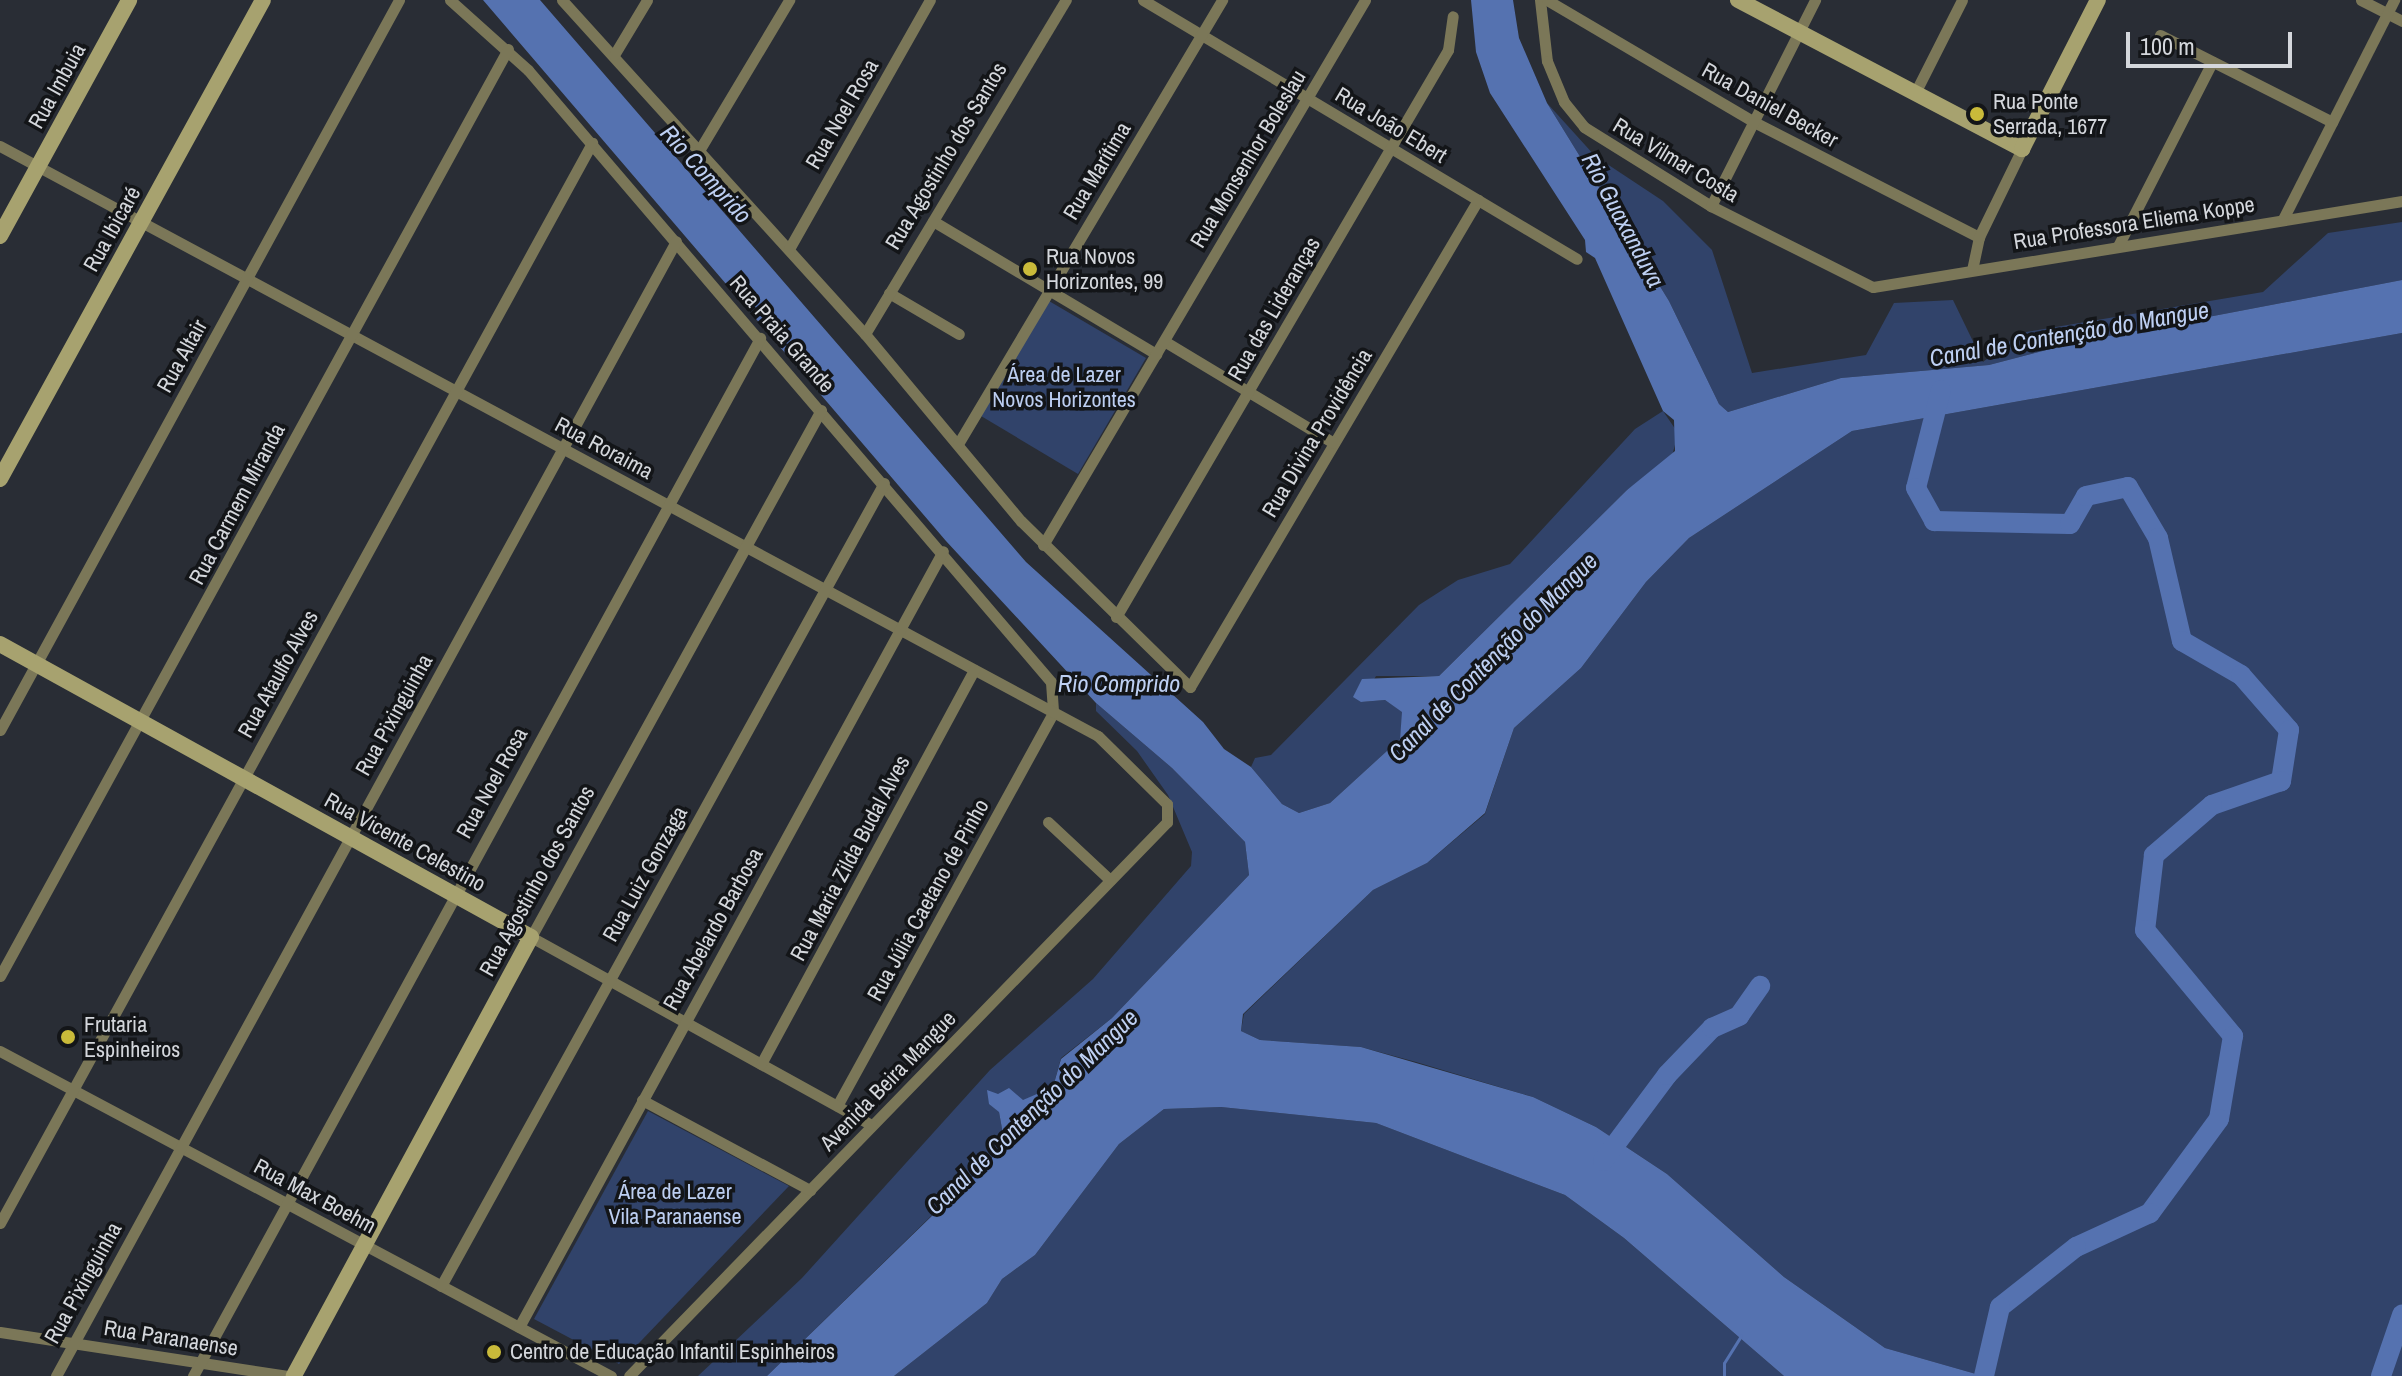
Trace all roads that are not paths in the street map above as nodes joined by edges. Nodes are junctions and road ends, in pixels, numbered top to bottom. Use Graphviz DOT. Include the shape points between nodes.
graph roads {
  1 [pos="129,0"];
  2 [pos="263,0"];
  3 [pos="399,0"];
  4 [pos="450,0"];
  5 [pos="562,0"];
  6 [pos="647,0"];
  7 [pos="789,0"];
  8 [pos="930,0"];
  9 [pos="1066,0"];
  10 [pos="1143,0"];
  11 [pos="1222,0"];
  12 [pos="1365,0"];
  13 [pos="1540,0"];
  14 [pos="1547,0"];
  15 [pos="1738,0"];
  16 [pos="1815,0"];
  17 [pos="1962,0"];
  18 [pos="2098,0"];
  19 [pos="2361,0"];
  20 [pos="2394,0"];
  21 [pos="2387,13"];
  22 [pos="1453,16"];
  23 [pos="2402,21"];
  24 [pos="1798,34"];
  25 [pos="1202,35"];
  26 [pos="2160,35"];
  27 [pos="508,49"];
  28 [pos="614,55"];
  29 [pos="2212,62"];
  30 [pos="1915,93"];
  31 [pos="1307,98"];
  32 [pos="1754,122"];
  33 [pos="2332,122"];
  34 [pos="592,143"];
  35 [pos="0,146"];
  36 [pos="1391,148"];
  37 [pos="700,149"];
  38 [pos="2022,149"];
  39 [pos="38,167"];
  40 [pos="1478,200"];
  41 [pos="2402,201"];
  42 [pos="1711,206"];
  43 [pos="2283,219"];
  44 [pos="933,221"];
  45 [pos="141,222"];
  46 [pos="0,236"];
  47 [pos="1979,237"];
  48 [pos="676,241"];
  49 [pos="2118,246"];
  50 [pos="789,249"];
  51 [pos="1577,259"];
  52 [pos="1972,270"];
  53 [pos="247,279"];
  54 [pos="1873,287"];
  55 [pos="1049,291"];
  56 [pos="889,293"];
  57 [pos="865,334"];
  58 [pos="959,334"];
  59 [pos="351,335"];
  60 [pos="760,338"];
  61 [pos="1164,341"];
  62 [pos="1156,354"];
  63 [pos="456,391"];
  64 [pos="1248,392"];
  65 [pos="821,410"];
  66 [pos="1334,443"];
  67 [pos="958,444"];
  68 [pos="562,449"];
  69 [pos="0,479"];
  70 [pos="884,483"];
  71 [pos="668,505"];
  72 [pos="1043,545"];
  73 [pos="745,547"];
  74 [pos="943,551"];
  75 [pos="824,589"];
  76 [pos="1116,617"];
  77 [pos="899,630"];
  78 [pos="0,644"];
  79 [pos="36,664"];
  80 [pos="974,670"];
  81 [pos="1053,713"];
  82 [pos="142,722"];
  83 [pos="0,730"];
  84 [pos="244,778"];
  85 [pos="1169,810"];
  86 [pos="1048,822"];
  87 [pos="350,837"];
  88 [pos="1110,880"];
  89 [pos="453,894"];
  90 [pos="531,937"];
  91 [pos="0,976"];
  92 [pos="609,980"];
  93 [pos="685,1022"];
  94 [pos="0,1051"];
  95 [pos="761,1064"];
  96 [pos="73,1090"];
  97 [pos="642,1100"];
  98 [pos="837,1106"];
  99 [pos="872,1125"];
  100 [pos="181,1147"];
  101 [pos="810,1190"];
  102 [pos="284,1202"];
  103 [pos="0,1223"];
  104 [pos="363,1244"];
  105 [pos="441,1286"];
  106 [pos="519,1327"];
  107 [pos="0,1332"];
  108 [pos="73,1343"];
  109 [pos="200,1363"];
  110 [pos="56,1376"];
  111 [pos="193,1376"];
  112 [pos="291,1376"];
  113 [pos="611,1376"];
  114 [pos="629,1376"];
  1 -- 39 [label="street, Rua Imbuia"];
  2 -- 45 [label="street, Rua Ibicaré"];
  3 -- 53 [label="street, Rua Altair"];
  4 -- 27 [label="street, Rua Praia Grande"];
  5 -- 28 [label="street"];
  6 -- 28 [label="street"];
  7 -- 37 [label="street"];
  8 -- 50 [label="street, Rua Noel Rosa"];
  9 -- 44 [label="street, Rua Agostinho dos Santos"];
  10 -- 25 [label="street, Rua João Ebert"];
  11 -- 25 [label="street, Rua Marítima"];
  12 -- 31 [label="street, Rua Monsenhor Boleslau"];
  13 -- 42 [label="street, Rua Vilmar Costa" via="1547,61 1572,114 1601,140"];
  14 -- 32 [label="street, Rua Daniel Becker"];
  15 -- 24 [label="street"];
  16 -- 24 [label="street"];
  17 -- 30 [label="street"];
  18 -- 38 [label="street"];
  19 -- 21 [label="street"];
  20 -- 21 [label="street"];
  21 -- 23 [label="street"];
  21 -- 33 [label="street"];
  22 -- 36 [label="street, Rua das Lideranças" via="1448,50"];
  24 -- 30 [label="street"];
  24 -- 32 [label="street"];
  25 -- 31 [label="street, Rua João Ebert"];
  25 -- 55 [label="street, Rua Marítima"];
  26 -- 29 [label="street"];
  27 -- 34 [label="street, Rua Praia Grande"];
  27 -- 59 [label="street, Rua Carmem Miranda"];
  28 -- 37 [label="street"];
  29 -- 33 [label="street"];
  29 -- 49 [label="street"];
  30 -- 38 [label="street"];
  31 -- 36 [label="street, Rua João Ebert"];
  31 -- 61 [label="street, Rua Monsenhor Boleslau"];
  32 -- 42 [label="street"];
  32 -- 47 [label="street, Rua Daniel Becker"];
  33 -- 43 [label="street"];
  34 -- 48 [label="street, Rua Praia Grande"];
  34 -- 63 [label="street, Rua Ataulfo Alves"];
  35 -- 39 [label="street, Rua Roraima"];
  36 -- 40 [label="street, Rua João Ebert"];
  36 -- 64 [label="street, Rua das Lideranças"];
  37 -- 50 [label="street"];
  38 -- 47 [label="street"];
  39 -- 45 [label="street, Rua Roraima"];
  39 -- 46 [label="street, Rua Imbuia"];
  40 -- 51 [label="street, Rua João Ebert"];
  40 -- 66 [label="street, Rua Divina Providência"];
  41 -- 43 [label="street, Rua Professora Eliema Koppe"];
  42 -- 54 [label="street, Rua Vilmar Costa"];
  43 -- 49 [label="street, Rua Professora Eliema Koppe"];
  44 -- 55 [label="street"];
  44 -- 56 [label="street, Rua Agostinho dos Santos"];
  45 -- 53 [label="street, Rua Roraima"];
  45 -- 69 [label="street, Rua Ibicaré"];
  47 -- 52 [label="street"];
  48 -- 60 [label="street, Rua Praia Grande"];
  48 -- 68 [label="street, Rua Pixinguinha"];
  49 -- 52 [label="street, Rua Professora Eliema Koppe"];
  50 -- 57 [label="street"];
  52 -- 54 [label="street, Rua Professora Eliema Koppe"];
  53 -- 59 [label="street, Rua Roraima"];
  53 -- 79 [label="street, Rua Altair"];
  55 -- 62 [label="street"];
  55 -- 67 [label="street, Rua Marítima"];
  56 -- 57 [label="street, Rua Agostinho dos Santos"];
  56 -- 58 [label="street"];
  57 -- 67 [label="street"];
  59 -- 63 [label="street, Rua Roraima"];
  59 -- 82 [label="street, Rua Carmem Miranda"];
  60 -- 65 [label="street, Rua Praia Grande"];
  60 -- 71 [label="street, Rua Noel Rosa"];
  61 -- 62 [label="street, Rua Monsenhor Boleslau"];
  61 -- 64 [label="street"];
  62 -- 72 [label="street, Rua Monsenhor Boleslau"];
  63 -- 68 [label="street, Rua Roraima"];
  63 -- 84 [label="street, Rua Ataulfo Alves"];
  64 -- 66 [label="street"];
  64 -- 76 [label="street, Rua das Lideranças"];
  65 -- 70 [label="street, Rua Praia Grande"];
  65 -- 73 [label="street, Rua Agostinho dos Santos"];
  66 -- 76 [label="street, Rua Divina Providência" via="1190,687"];
  67 -- 72 [label="street"];
  68 -- 71 [label="street, Rua Roraima"];
  68 -- 87 [label="street, Rua Pixinguinha"];
  70 -- 74 [label="street, Rua Praia Grande"];
  70 -- 75 [label="street, Rua Luiz Gonzaga"];
  71 -- 73 [label="street, Rua Roraima"];
  71 -- 89 [label="street, Rua Noel Rosa"];
  72 -- 76 [label="street"];
  73 -- 75 [label="street, Rua Roraima"];
  73 -- 90 [label="street, Rua Agostinho dos Santos"];
  74 -- 77 [label="street, Rua Abelardo Barbosa"];
  74 -- 81 [label="street, Rua Praia Grande" via="1043,668 1053,689"];
  75 -- 77 [label="street, Rua Roraima"];
  75 -- 92 [label="street, Rua Luiz Gonzaga"];
  77 -- 80 [label="street, Rua Roraima"];
  77 -- 93 [label="street, Rua Abelardo Barbosa"];
  78 -- 79 [label="street, Rua Vicente Celestino"];
  79 -- 82 [label="street, Rua Vicente Celestino"];
  79 -- 83 [label="street, Rua Altair"];
  80 -- 81 [label="street, Rua Roraima"];
  80 -- 95 [label="street, Rua Maria Zilda Budal Alves"];
  81 -- 85 [label="street, Rua Roraima" via="1119,752"];
  81 -- 98 [label="street, Rua Júlia Caetano de Pinho"];
  82 -- 84 [label="street, Rua Vicente Celestino"];
  82 -- 91 [label="street, Rua Carmem Miranda"];
  84 -- 87 [label="street, Rua Vicente Celestino"];
  84 -- 96 [label="street, Rua Ataulfo Alves"];
  85 -- 88 [label="street, Avenida Beira Mangue" via="1167,822"];
  86 -- 88 [label="street"];
  87 -- 89 [label="street, Rua Vicente Celestino"];
  87 -- 100 [label="street, Rua Pixinguinha"];
  88 -- 99 [label="street, Avenida Beira Mangue"];
  89 -- 90 [label="street, Rua Vicente Celestino"];
  89 -- 102 [label="street, Rua Noel Rosa"];
  90 -- 92 [label="street, Rua Vicente Celestino"];
  90 -- 104 [label="street, Rua Agostinho dos Santos"];
  92 -- 93 [label="street, Rua Vicente Celestino"];
  92 -- 105 [label="street, Rua Luiz Gonzaga"];
  93 -- 95 [label="street, Rua Vicente Celestino"];
  93 -- 97 [label="street, Rua Abelardo Barbosa"];
  94 -- 96 [label="street, Rua Max Boehm"];
  95 -- 98 [label="street, Rua Vicente Celestino"];
  96 -- 100 [label="street, Rua Max Boehm"];
  96 -- 103 [label="street, Rua Ataulfo Alves"];
  97 -- 101 [label="street"];
  97 -- 106 [label="street, Rua Abelardo Barbosa"];
  98 -- 99 [label="street, Rua Vicente Celestino"];
  99 -- 101 [label="street, Avenida Beira Mangue"];
  100 -- 102 [label="street, Rua Max Boehm"];
  100 -- 108 [label="street, Rua Pixinguinha"];
  101 -- 114 [label="street, Avenida Beira Mangue"];
  102 -- 104 [label="street, Rua Max Boehm"];
  102 -- 109 [label="street, Rua Noel Rosa"];
  104 -- 105 [label="street, Rua Max Boehm"];
  104 -- 112 [label="street, Rua Agostinho dos Santos"];
  105 -- 106 [label="street, Rua Max Boehm"];
  106 -- 113 [label="street, Rua Max Boehm"];
  107 -- 108 [label="street, Rua Paranaense"];
  108 -- 109 [label="street, Rua Paranaense"];
  108 -- 110 [label="street, Rua Pixinguinha"];
  109 -- 111 [label="street, Rua Noel Rosa"];
  109 -- 112 [label="street, Rua Paranaense"];
}
